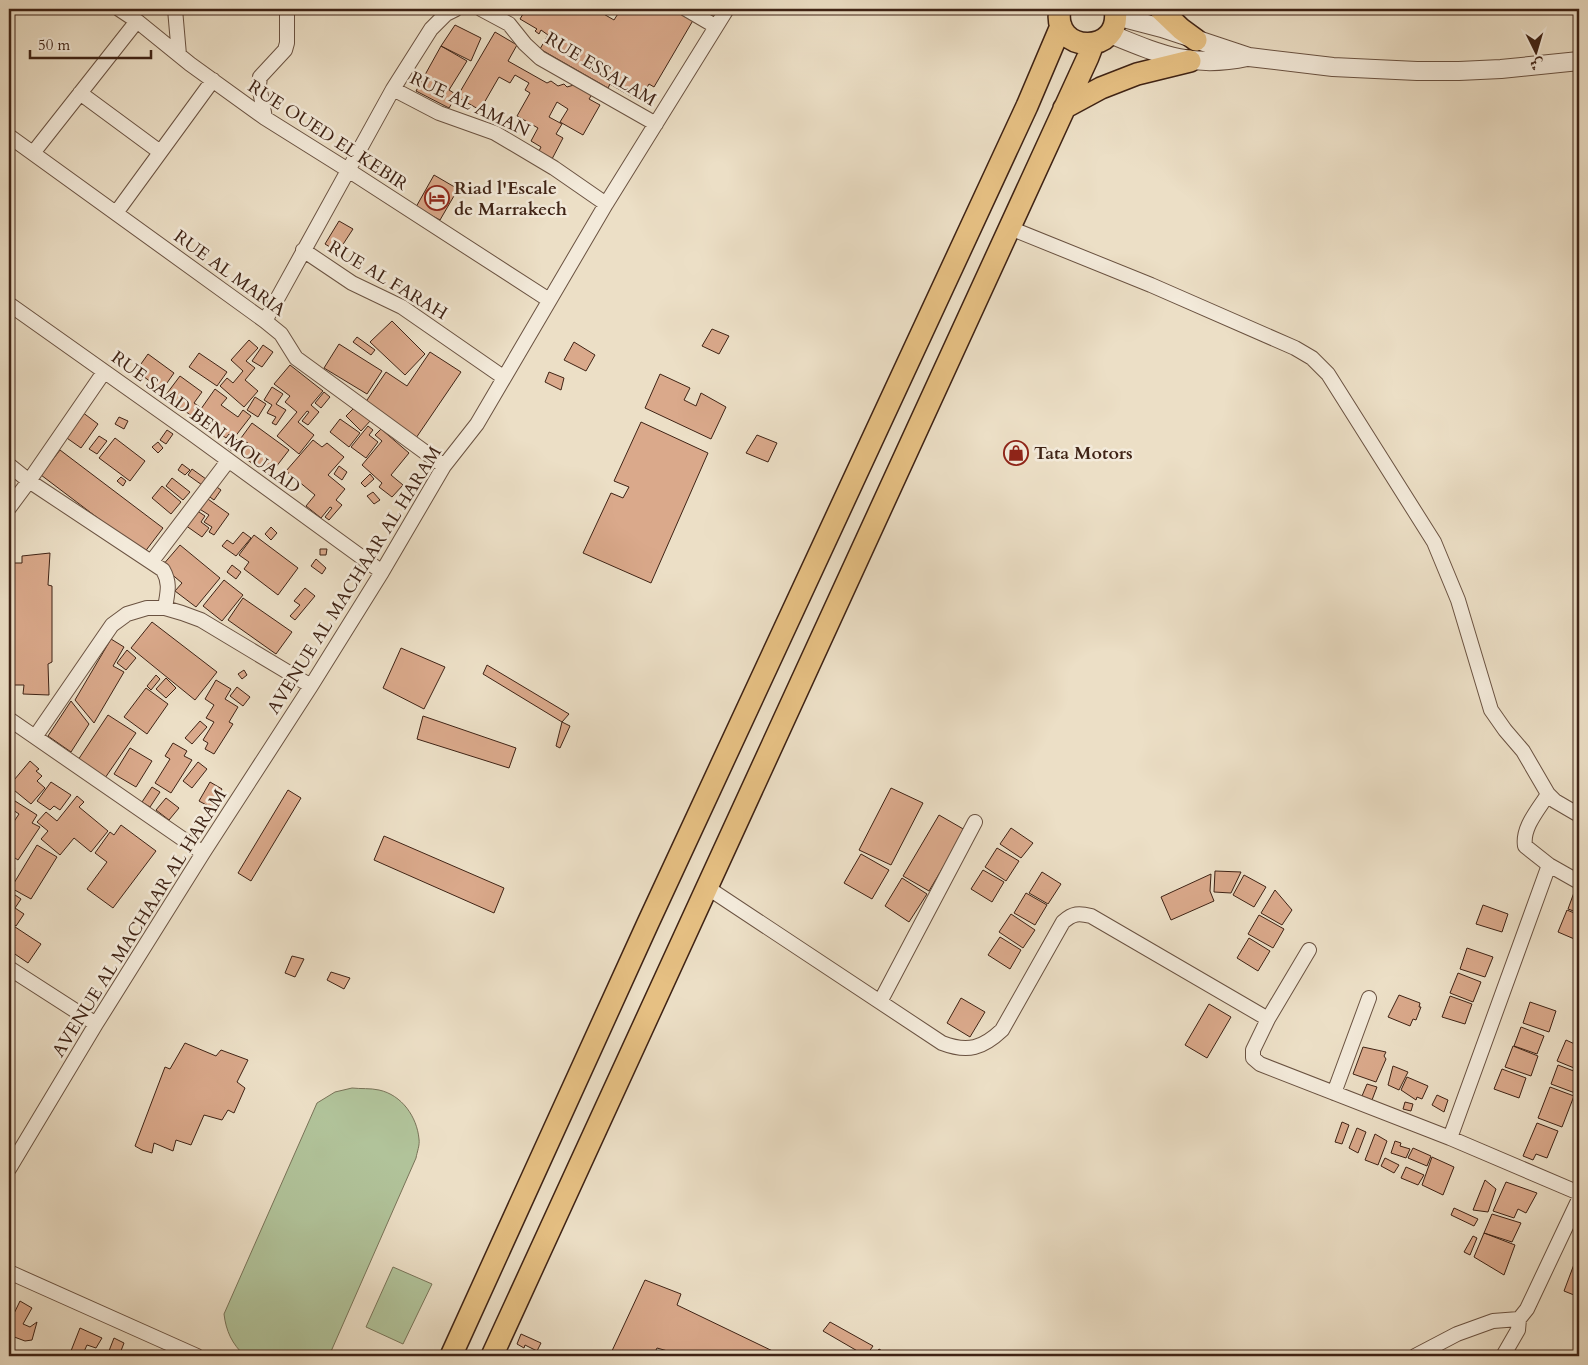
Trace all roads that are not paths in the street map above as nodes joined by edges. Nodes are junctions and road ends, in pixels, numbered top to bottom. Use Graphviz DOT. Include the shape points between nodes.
graph roads {
  1 [pos="119,9"];
  2 [pos="175,9"];
  3 [pos="287,9"];
  4 [pos="456,9"];
  5 [pos="481,9"];
  6 [pos="686,9"];
  7 [pos="727,9"];
  8 [pos="1160,9"];
  9 [pos="1060,17"];
  10 [pos="137,21"];
  11 [pos="715,26"];
  12 [pos="1109,26"];
  13 [pos="1196,40"];
  14 [pos="179,55"];
  15 [pos="1249,57"];
  16 [pos="1190,61"];
  17 [pos="1579,62"];
  18 [pos="213,80"];
  19 [pos="393,88"];
  20 [pos="80,93"];
  21 [pos="1064,108"];
  22 [pos="265,118"];
  23 [pos="656,124"];
  24 [pos="11,142"];
  25 [pos="160,152"];
  26 [pos="33,153"];
  27 [pos="348,170"];
  28 [pos="606,204"];
  29 [pos="116,213"];
  30 [pos="1010,228"];
  31 [pos="303,250"];
  32 [pos="549,300"];
  33 [pos="9,304"];
  34 [pos="264,320"];
  35 [pos="104,372"];
  36 [pos="503,377"];
  37 [pos="228,461"];
  38 [pos="9,464"];
  39 [pos="444,466"];
  40 [pos="29,481"];
  41 [pos="9,508"];
  42 [pos="152,561"];
  43 [pos="382,572"];
  44 [pos="165,608"];
  45 [pos="311,686"];
  46 [pos="9,719"];
  47 [pos="35,737"];
  48 [pos="1548,794"];
  49 [pos="1579,815"];
  50 [pos="975,822"];
  51 [pos="203,853"];
  52 [pos="1549,865"];
  53 [pos="1579,882"];
  54 [pos="708,888"];
  55 [pos="1309,950"];
  56 [pos="9,968"];
  57 [pos="1369,998"];
  58 [pos="880,1002"];
  59 [pos="1268,1019"];
  60 [pos="96,1024"];
  61 [pos="1334,1093"];
  62 [pos="1450,1138"];
  63 [pos="9,1169"];
  64 [pos="1579,1193"];
  65 [pos="1579,1199"];
  66 [pos="9,1272"];
  67 [pos="1519,1319"];
  68 [pos="197,1356"];
  69 [pos="451,1356"];
  70 [pos="492,1356"];
  71 [pos="1414,1356"];
  72 [pos="1503,1356"];
  1 -- 10 [label="street, RUE OUED EL KEBIR"];
  2 -- 14 [label="street"];
  3 -- 22 [label="street" via="286,50 260,77"];
  4 -- 19 [label="street, RUE AL AMAN" via="431,29"];
  5 -- 23 [label="street, RUE ESSALAM" via="509,24 540,58"];
  6 -- 11 [label="street"];
  7 -- 11 [label="street, AVENUE AL MACHAAR AL HARAM"];
  8 -- 13 [label="main road"];
  9 -- 12 [label="main road" via="1066,34 1083,44"];
  9 -- 69 [label="main road" via="1027,106 656,905"];
  10 -- 14 [label="street, RUE OUED EL KEBIR"];
  10 -- 20 [label="street"];
  11 -- 23 [label="street, AVENUE AL MACHAAR AL HARAM"];
  12 -- 13 [label="street" via="1162,28"];
  12 -- 16 [label="street" via="1156,53"];
  12 -- 21 [label="main road" via="1088,58"];
  13 -- 15 [label="street"];
  14 -- 18 [label="street, RUE OUED EL KEBIR"];
  15 -- 16 [label="street" via="1220,62"];
  15 -- 17 [label="street" via="1333,67 1417,71 1501,69"];
  16 -- 21 [label="main road" via="1137,74"];
  18 -- 22 [label="street, RUE OUED EL KEBIR"];
  18 -- 25 [label="street"];
  19 -- 27 [label="street, RUE AL AMAN"];
  19 -- 28 [label="street, RUE AL AMAN" via="439,113 495,133"];
  20 -- 25 [label="street"];
  20 -- 26 [label="street"];
  21 -- 30 [label="main road"];
  22 -- 27 [label="street, RUE OUED EL KEBIR"];
  23 -- 28 [label="street, AVENUE AL MACHAAR AL HARAM"];
  24 -- 26 [label="street, RUE AL MARIA"];
  25 -- 29 [label="street"];
  26 -- 29 [label="street, RUE AL MARIA"];
  27 -- 31 [label="street, RUE AL AMAN"];
  27 -- 32 [label="street, RUE OUED EL KEBIR"];
  28 -- 32 [label="street, AVENUE AL MACHAAR AL HARAM"];
  29 -- 34 [label="street, RUE AL MARIA"];
  30 -- 48 [label="street" via="1295,348 1312,358 1328,374 1434,542 1458,600 1491,710 1522,751"];
  30 -- 54 [label="main road"];
  31 -- 34 [label="street, RUE AL AMAN"];
  31 -- 36 [label="street, RUE AL FARAH" via="352,283 402,307"];
  32 -- 36 [label="street, AVENUE AL MACHAAR AL HARAM"];
  33 -- 35 [label="street, RUE SAAD BEN MOUAAD"];
  34 -- 39 [label="street, RUE AL MARIA" via="281,334 296,358"];
  35 -- 37 [label="street, RUE SAAD BEN MOUAAD"];
  35 -- 40 [label="street"];
  36 -- 39 [label="street, AVENUE AL MACHAAR AL HARAM" via="477,424"];
  37 -- 42 [label="street"];
  37 -- 43 [label="street, RUE SAAD BEN MOUAAD"];
  38 -- 40 [label="street"];
  39 -- 43 [label="street, AVENUE AL MACHAAR AL HARAM"];
  40 -- 41 [label="street"];
  40 -- 42 [label="street"];
  42 -- 44 [label="street" via="168,579"];
  43 -- 45 [label="street, AVENUE AL MACHAAR AL HARAM"];
  44 -- 45 [label="street" via="201,620"];
  44 -- 47 [label="street" via="147,608 127,614 112,625"];
  45 -- 51 [label="street, AVENUE AL MACHAAR AL HARAM"];
  46 -- 47 [label="street"];
  47 -- 51 [label="street"];
  48 -- 49 [label="street"];
  48 -- 52 [label="street" via="1524,838 1525,846"];
  50 -- 58 [label="street"];
  51 -- 60 [label="street, AVENUE AL MACHAAR AL HARAM"];
  52 -- 53 [label="street"];
  52 -- 62 [label="street"];
  54 -- 58 [label="street"];
  54 -- 70 [label="main road"];
  55 -- 59 [label="street"];
  56 -- 60 [label="street"];
  57 -- 61 [label="street"];
  58 -- 59 [label="street" via="942,1043 956,1048 981,1046 1002,1030 1063,922 1080,913 1091,916"];
  59 -- 61 [label="street" via="1253,1050 1253,1058 1260,1064"];
  60 -- 63 [label="street, AVENUE AL MACHAAR AL HARAM"];
  61 -- 62 [label="street"];
  62 -- 64 [label="street"];
  65 -- 67 [label="street" via="1527,1309"];
  66 -- 68 [label="street"];
  67 -- 71 [label="street" via="1493,1322 1457,1334"];
  67 -- 72 [label="street" via="1518,1330"];
}
